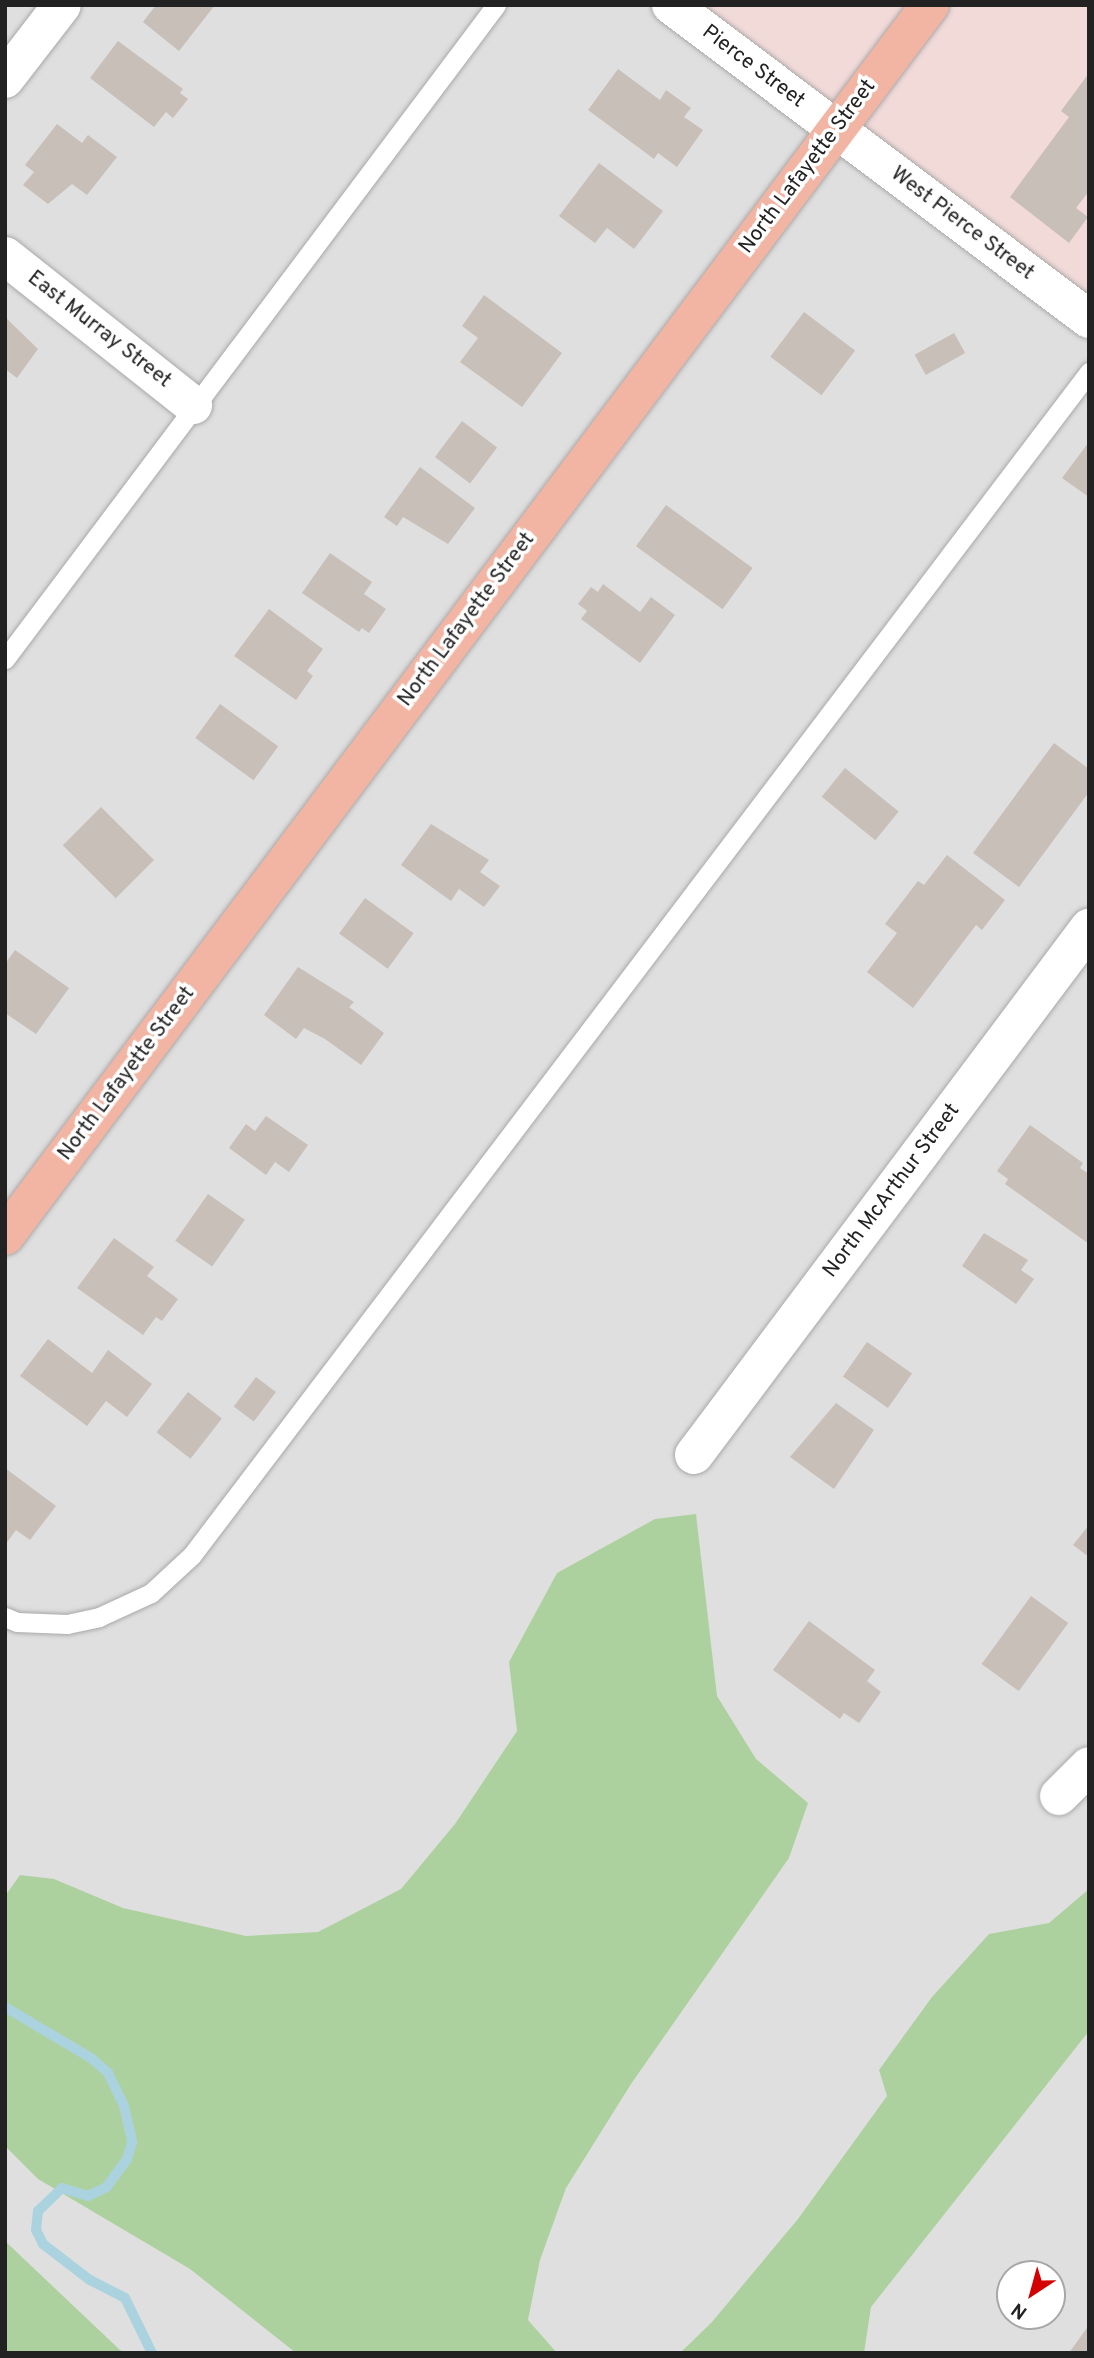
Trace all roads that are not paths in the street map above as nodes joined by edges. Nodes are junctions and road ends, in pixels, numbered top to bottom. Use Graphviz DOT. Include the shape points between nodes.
graph roads {
  1 [pos="62,5"];
  2 [pos="496,5"];
  3 [pos="671,5"];
  4 [pos="930,5"];
  5 [pos="5,79"];
  6 [pos="836,130"];
  7 [pos="5,256"];
  8 [pos="1089,319"];
  9 [pos="1089,372"];
  10 [pos="193,405"];
  11 [pos="5,659"];
  12 [pos="1089,928"];
  13 [pos="5,1236"];
  14 [pos="695,1455"];
  15 [pos="5,1617"];
  16 [pos="1089,1766"];
  17 [pos="1059,1796"];
  1 -- 5 [label="street"];
  2 -- 10 [label="lane"];
  3 -- 6 [label="street, Pierce Street"];
  4 -- 6 [label="highway, North Lafayette Street"];
  6 -- 8 [label="street, West Pierce Street"];
  6 -- 13 [label="highway, North Lafayette Street"];
  7 -- 10 [label="street, East Murray Street"];
  9 -- 15 [label="lane" via="192,1555 151,1593 99,1617 67,1624 17,1622"];
  10 -- 11 [label="lane"];
  12 -- 14 [label="street, North McArthur Street"];
  16 -- 17 [label="street"];
}
